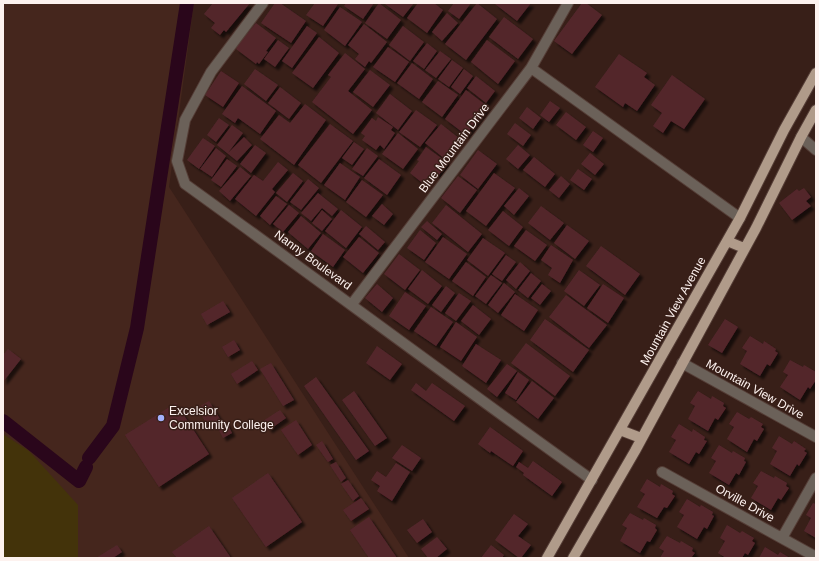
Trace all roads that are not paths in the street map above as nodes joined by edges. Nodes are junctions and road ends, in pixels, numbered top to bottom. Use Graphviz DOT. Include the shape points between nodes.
graph roads {
  1 [pos="263,3"];
  2 [pos="568,3"];
  3 [pos="532,68"];
  4 [pos="816,73"];
  5 [pos="816,110"];
  6 [pos="801,137"];
  7 [pos="816,150"];
  8 [pos="740,218"];
  9 [pos="727,241"];
  10 [pos="744,248"];
  11 [pos="352,304"];
  12 [pos="682,363"];
  13 [pos="620,430"];
  14 [pos="816,437"];
  15 [pos="641,438"];
  16 [pos="662,472"];
  17 [pos="816,478"];
  18 [pos="592,480"];
  19 [pos="782,538"];
  20 [pos="816,557"];
  21 [pos="547,558"];
  22 [pos="572,558"];
  1 -- 11 [label="street, Nanny Boulevard" via="211,72 185,120 177,161 185,184"];
  2 -- 3 [label="street, Blue Mountain Drive"];
  3 -- 8 [label="street"];
  3 -- 11 [label="street, Blue Mountain Drive"];
  4 -- 8 [label="main road, Mountain View Avenue"];
  5 -- 6 [label="main road"];
  6 -- 7 [label="street"];
  6 -- 10 [label="main road"];
  8 -- 9 [label="main road, Mountain View Avenue"];
  9 -- 10 [label="main road"];
  9 -- 13 [label="main road, Mountain View Avenue"];
  10 -- 12 [label="main road"];
  11 -- 18 [label="street, Nanny Boulevard"];
  12 -- 14 [label="street, Mountain View Drive"];
  12 -- 15 [label="main road"];
  13 -- 15 [label="main road"];
  13 -- 18 [label="main road, Mountain View Avenue"];
  15 -- 22 [label="main road"];
  16 -- 19 [label="street, Orville Drive"];
  17 -- 19 [label="street"];
  18 -- 21 [label="main road, Mountain View Avenue"];
  19 -- 20 [label="street, Orville Drive"];
}
